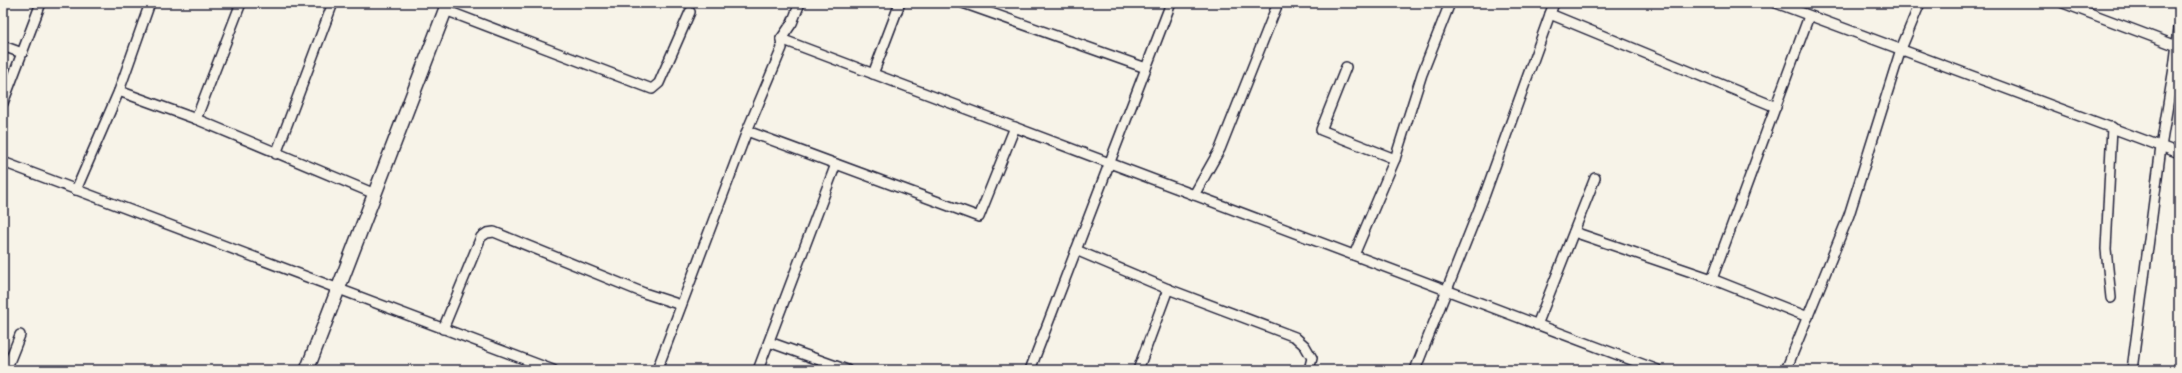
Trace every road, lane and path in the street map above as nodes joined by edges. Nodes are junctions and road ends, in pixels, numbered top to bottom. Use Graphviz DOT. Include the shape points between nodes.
graph roads {
  1 [pos="41,3"];
  2 [pos="150,3"];
  3 [pos="241,3"];
  4 [pos="333,3"];
  5 [pos="800,3"];
  6 [pos="900,3"];
  7 [pos="963,3"];
  8 [pos="1171,3"];
  9 [pos="1278,3"];
  10 [pos="1450,3"];
  11 [pos="1554,3"];
  12 [pos="1776,3"];
  13 [pos="1920,3"];
  14 [pos="2063,3"];
  15 [pos="447,6"];
  16 [pos="690,12"];
  17 [pos="1550,14"];
  18 [pos="1809,16"];
  19 [pos="2179,28"];
  20 [pos="781,39"];
  21 [pos="3,46"];
  22 [pos="2177,46"];
  23 [pos="1902,49"];
  24 [pos="22,53"];
  25 [pos="1346,67"];
  26 [pos="1146,68"];
  27 [pos="873,74"];
  28 [pos="119,90"];
  29 [pos="3,103"];
  30 [pos="1776,107"];
  31 [pos="196,119"];
  32 [pos="1015,127"];
  33 [pos="2112,127"];
  34 [pos="747,131"];
  35 [pos="2160,146"];
  36 [pos="2179,153"];
  37 [pos="276,154"];
  38 [pos="1395,159"];
  39 [pos="3,162"];
  40 [pos="1109,163"];
  41 [pos="836,164"];
  42 [pos="1595,178"];
  43 [pos="76,190"];
  44 [pos="375,194"];
  45 [pos="1194,195"];
  46 [pos="1574,232"];
  47 [pos="1076,250"];
  48 [pos="1354,255"];
  49 [pos="1712,279"];
  50 [pos="338,289"];
  51 [pos="1168,290"];
  52 [pos="1446,290"];
  53 [pos="2111,298"];
  54 [pos="681,305"];
  55 [pos="1808,317"];
  56 [pos="1537,324"];
  57 [pos="443,328"];
  58 [pos="20,335"];
  59 [pos="769,342"];
  60 [pos="6,370"];
  61 [pos="307,370"];
  62 [pos="553,370"];
  63 [pos="657,370"];
  64 [pos="758,370"];
  65 [pos="847,370"];
  66 [pos="1030,370"];
  67 [pos="1138,370"];
  68 [pos="1309,370"];
  69 [pos="1415,370"];
  70 [pos="1658,370"];
  71 [pos="1786,370"];
  72 [pos="2132,370"];
  1 -- 24 [label="street"];
  2 -- 28 [label="street"];
  3 -- 31 [label="street"];
  4 -- 37 [label="street"];
  5 -- 20 [label="street" via="792,23"];
  6 -- 27 [label="street"];
  7 -- 26 [label="street"];
  8 -- 26 [label="street"];
  9 -- 45 [label="street" via="1220,148"];
  10 -- 38 [label="street" via="1422,74"];
  11 -- 17 [label="street"];
  12 -- 18 [label="street"];
  13 -- 23 [label="street"];
  14 -- 22 [label="street"];
  15 -- 16 [label="street" via="652,89 659,83"];
  15 -- 44 [label="street"];
  17 -- 30 [label="street"];
  17 -- 52 [label="street" via="1485,194"];
  18 -- 23 [label="street"];
  18 -- 30 [label="street"];
  19 -- 22 [label="street"];
  20 -- 27 [label="street"];
  20 -- 34 [label="street" via="782,48"];
  21 -- 24 [label="street"];
  22 -- 35 [label="street"];
  23 -- 33 [label="street"];
  23 -- 55 [label="street" via="1849,215"];
  24 -- 29 [label="street"];
  25 -- 38 [label="street" via="1321,130"];
  26 -- 40 [label="street"];
  27 -- 32 [label="street"];
  28 -- 31 [label="street"];
  28 -- 43 [label="street"];
  30 -- 49 [label="street"];
  31 -- 37 [label="street"];
  32 -- 40 [label="street"];
  32 -- 41 [label="street" via="979,217"];
  33 -- 35 [label="street"];
  33 -- 53 [label="street" via="2106,249"];
  34 -- 41 [label="street"];
  34 -- 54 [label="street"];
  35 -- 36 [label="street"];
  35 -- 72 [label="street"];
  37 -- 44 [label="street"];
  38 -- 48 [label="street"];
  39 -- 43 [label="street"];
  40 -- 45 [label="street"];
  40 -- 47 [label="street"];
  41 -- 59 [label="street"];
  42 -- 46 [label="street"];
  43 -- 50 [label="street"];
  44 -- 50 [label="street"];
  45 -- 48 [label="street"];
  46 -- 49 [label="street"];
  46 -- 56 [label="street"];
  47 -- 51 [label="street"];
  47 -- 66 [label="street"];
  48 -- 52 [label="street"];
  49 -- 55 [label="street"];
  50 -- 57 [label="street"];
  50 -- 61 [label="street"];
  51 -- 67 [label="street"];
  51 -- 68 [label="street" via="1295,337 1305,346 1312,358"];
  52 -- 56 [label="street"];
  52 -- 69 [label="street"];
  54 -- 57 [label="street" via="644,293 494,232 487,232 481,237"];
  54 -- 63 [label="street"];
  55 -- 71 [label="street"];
  56 -- 70 [label="street"];
  57 -- 62 [label="street"];
  58 -- 60 [label="street"];
  59 -- 64 [label="street"];
  59 -- 65 [label="street"];
}
